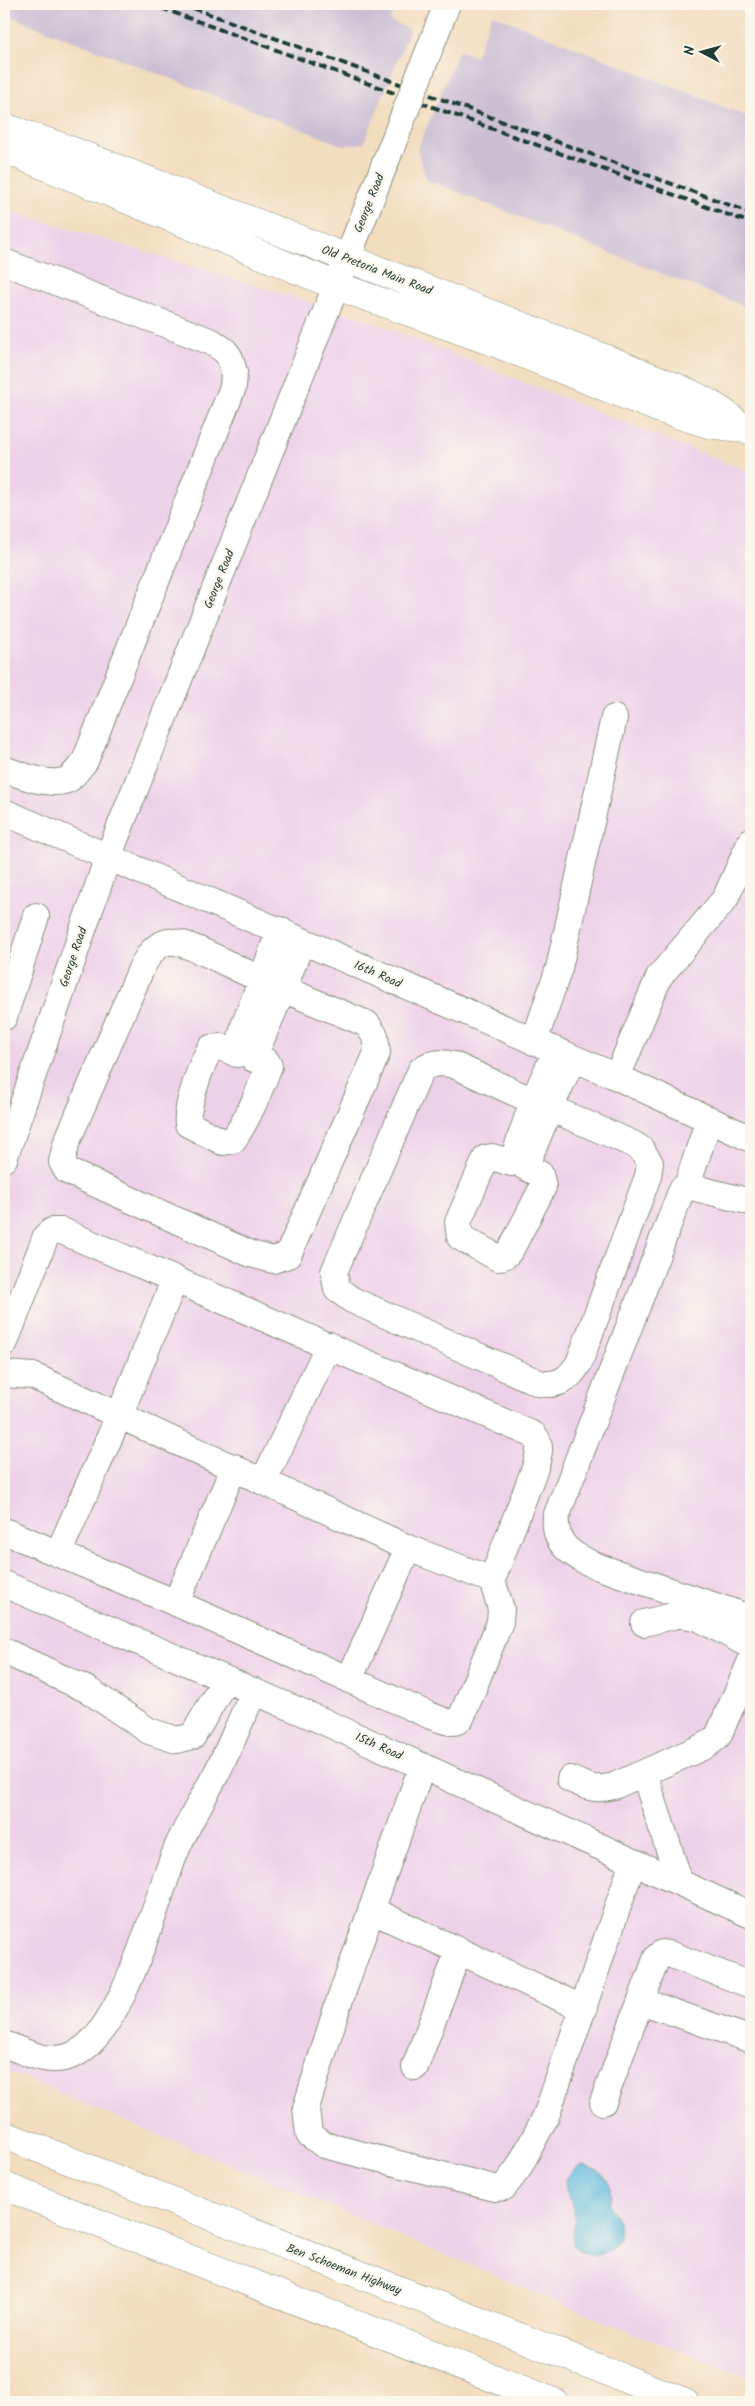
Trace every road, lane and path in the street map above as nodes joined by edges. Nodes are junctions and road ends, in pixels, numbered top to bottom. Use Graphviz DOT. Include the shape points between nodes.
graph roads {
  1 [pos="448,4"];
  2 [pos="4,127"];
  3 [pos="4,149"];
  4 [pos="347,259"];
  5 [pos="4,262"];
  6 [pos="337,286"];
  7 [pos="747,430"];
  8 [pos="614,718"];
  9 [pos="4,769"];
  10 [pos="4,812"];
  11 [pos="751,841"];
  12 [pos="108,857"];
  13 [pos="36,916"];
  14 [pos="291,936"];
  15 [pos="272,984"];
  16 [pos="4,1017"];
  17 [pos="554,1050"];
  18 [pos="245,1056"];
  19 [pos="617,1077"];
  20 [pos="541,1104"];
  21 [pos="715,1122"];
  22 [pos="751,1139"];
  23 [pos="4,1159"];
  24 [pos="518,1165"];
  25 [pos="693,1187"];
  26 [pos="751,1202"];
  27 [pos="175,1279"];
  28 [pos="4,1342"];
  29 [pos="328,1346"];
  30 [pos="4,1374"];
  31 [pos="33,1376"];
  32 [pos="119,1416"];
  33 [pos="234,1467"];
  34 [pos="264,1480"];
  35 [pos="4,1531"];
  36 [pos="408,1548"];
  37 [pos="58,1554"];
  38 [pos="492,1580"];
  39 [pos="4,1584"];
  40 [pos="176,1603"];
  41 [pos="751,1618"];
  42 [pos="644,1623"];
  43 [pos="751,1648"];
  44 [pos="4,1651"];
  45 [pos="751,1661"];
  46 [pos="219,1677"];
  47 [pos="349,1680"];
  48 [pos="254,1691"];
  49 [pos="422,1766"];
  50 [pos="644,1773"];
  51 [pos="570,1779"];
  52 [pos="634,1862"];
  53 [pos="680,1883"];
  54 [pos="371,1910"];
  55 [pos="751,1915"];
  56 [pos="459,1950"];
  57 [pos="751,1985"];
  58 [pos="641,2001"];
  59 [pos="584,2008"];
  60 [pos="749,2039"];
  61 [pos="4,2044"];
  62 [pos="415,2066"];
  63 [pos="603,2102"];
  64 [pos="4,2135"];
  65 [pos="4,2186"];
  66 [pos="554,2402"];
  67 [pos="684,2402"];
  1 -- 4 [label="street, George Road, bridge"];
  2 -- 4 [label="main road, Old Pretoria Main Road"];
  3 -- 6 [label="main road, Old Pretoria Main Road"];
  4 -- 6 [label="street, George Road"];
  4 -- 7 [label="main road, Old Pretoria Main Road" via="665,384 725,412"];
  5 -- 9 [label="street" via="212,342 230,358 234,379 84,761 67,780 56,782 28,778"];
  6 -- 7 [label="main road, Old Pretoria Main Road" via="493,342 660,410 708,424"];
  6 -- 12 [label="street, George Road"];
  8 -- 17 [label="street" via="559,968"];
  10 -- 12 [label="street, 16th Road"];
  11 -- 19 [label="street" via="725,899 659,977"];
  12 -- 14 [label="street, 16th Road"];
  12 -- 23 [label="street, George Road"];
  13 -- 16 [label="street"];
  14 -- 15 [label="street"];
  14 -- 17 [label="street, 16th Road"];
  15 -- 15 [label="street" via="367,1024 375,1036 377,1048 376,1058 288,1255 273,1260 251,1254 67,1171 62,1162 66,1144 141,969 153,950 174,942"];
  15 -- 18 [label="street" via="260,1038"];
  17 -- 19 [label="street, 16th Road"];
  17 -- 20 [label="street"];
  19 -- 21 [label="street, 16th Road"];
  20 -- 20 [label="street" via="633,1144 650,1163 579,1363 568,1379 550,1385 539,1383 352,1300 341,1294 334,1281 334,1272 421,1070 440,1063 454,1065"];
  20 -- 24 [label="street"];
  21 -- 22 [label="street, 16th Road"];
  21 -- 25 [label="street"];
  25 -- 26 [label="street"];
  25 -- 41 [label="street" via="682,1189 556,1517 556,1525 562,1545 579,1558"];
  27 -- 28 [label="street" via="77,1236 52,1231 40,1248"];
  27 -- 29 [label="street"];
  27 -- 32 [label="street"];
  28 -- 31 [label="street"];
  29 -- 34 [label="street"];
  29 -- 38 [label="street" via="526,1432 539,1441 535,1468"];
  30 -- 31 [label="street"];
  31 -- 32 [label="street"];
  32 -- 33 [label="street"];
  32 -- 37 [label="street"];
  33 -- 34 [label="street"];
  33 -- 40 [label="street"];
  34 -- 36 [label="street"];
  35 -- 37 [label="street"];
  36 -- 38 [label="street"];
  36 -- 47 [label="street"];
  37 -- 40 [label="street"];
  38 -- 47 [label="street" via="501,1609 500,1622 460,1720 449,1722"];
  39 -- 46 [label="street, 15th Road"];
  40 -- 47 [label="street"];
  42 -- 43 [label="street" via="681,1614 699,1618"];
  44 -- 46 [label="street" via="88,1690 149,1731 172,1740 193,1736"];
  45 -- 50 [label="street" via="718,1736 707,1745"];
  46 -- 48 [label="street, 15th Road"];
  48 -- 49 [label="street, 15th Road"];
  48 -- 61 [label="street" via="177,1847 124,1991 104,2028 73,2055 57,2060"];
  49 -- 52 [label="street, 15th Road"];
  49 -- 54 [label="street"];
  50 -- 51 [label="street" via="594,1790"];
  50 -- 53 [label="street"];
  52 -- 53 [label="street, 15th Road"];
  52 -- 59 [label="street"];
  53 -- 55 [label="street, 15th Road"];
  54 -- 56 [label="street"];
  54 -- 59 [label="street" via="306,2108 308,2134 324,2144 494,2188 504,2187 518,2169 546,2116"];
  56 -- 59 [label="street"];
  56 -- 62 [label="street"];
  57 -- 58 [label="street" via="662,1953 657,1957"];
  58 -- 60 [label="street"];
  58 -- 63 [label="street"];
  64 -- 67 [label="main road, Ben Schoeman Highway"];
  65 -- 66 [label="main road"];
}
